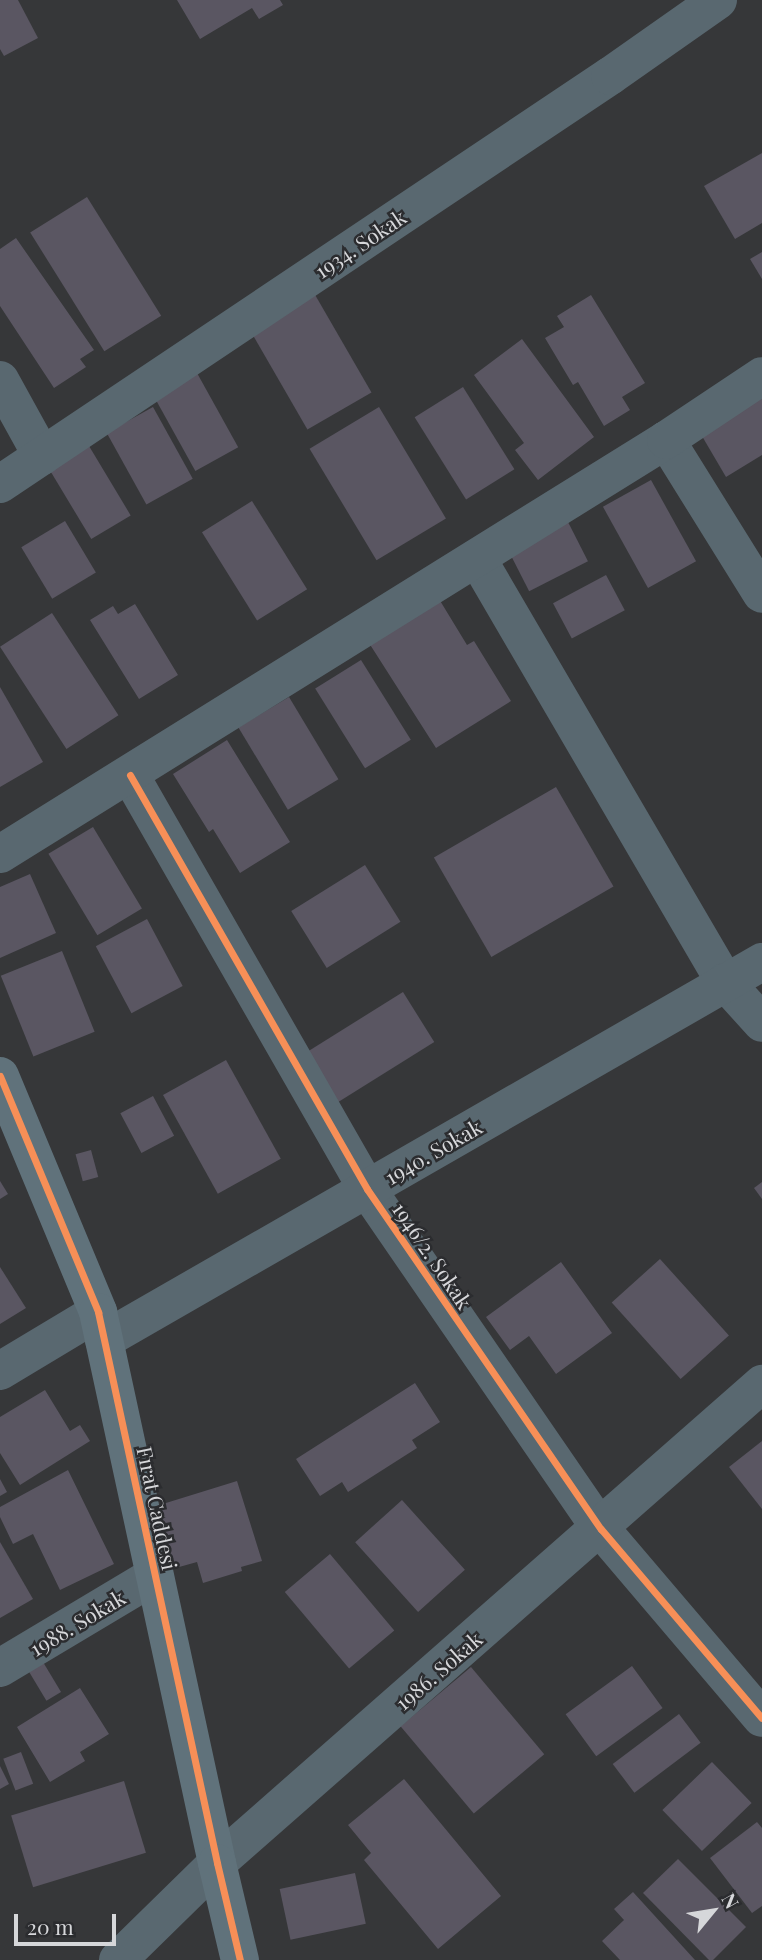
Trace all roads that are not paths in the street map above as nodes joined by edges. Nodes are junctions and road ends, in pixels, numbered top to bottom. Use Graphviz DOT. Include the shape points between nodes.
graph roads {
  1 [pos="718,0"];
  2 [pos="762,376"];
  3 [pos="0,380"];
  4 [pos="666,440"];
  5 [pos="42,456"];
  6 [pos="0,484"];
  7 [pos="477,558"];
  8 [pos="762,594"];
  9 [pos="130,775"];
  10 [pos="0,854"];
  11 [pos="762,962"];
  12 [pos="725,982"];
  13 [pos="762,1023"];
  14 [pos="0,1076"];
  15 [pos="367,1189"];
  16 [pos="101,1326"];
  17 [pos="0,1371"];
  18 [pos="762,1384"];
  19 [pos="601,1529"];
  20 [pos="154,1576"];
  21 [pos="0,1668"];
  22 [pos="762,1718"];
  23 [pos="217,1863"];
  24 [pos="118,1960"];
  25 [pos="240,1960"];
  1 -- 5 [label="street, 1934. Sokak"];
  2 -- 4 [label="street"];
  3 -- 5 [label="street"];
  4 -- 7 [label="street"];
  4 -- 8 [label="street"];
  5 -- 6 [label="street, 1934. Sokak"];
  7 -- 9 [label="street"];
  7 -- 12 [label="street"];
  9 -- 10 [label="street"];
  9 -- 15 [label="street, 1946/2. Sokak"];
  11 -- 12 [label="street, 1940. Sokak"];
  12 -- 13 [label="street"];
  12 -- 15 [label="street, 1940. Sokak"];
  14 -- 16 [label="street, Fırat Caddesi"];
  15 -- 16 [label="street, 1940. Sokak"];
  15 -- 19 [label="street, 1946/2. Sokak"];
  16 -- 17 [label="street, 1940. Sokak"];
  16 -- 20 [label="street, Fırat Caddesi"];
  18 -- 19 [label="street, 1986. Sokak"];
  19 -- 22 [label="street, 1946/2. Sokak"];
  19 -- 23 [label="street, 1986. Sokak"];
  20 -- 21 [label="street, 1988. Sokak"];
  20 -- 23 [label="street, Fırat Caddesi"];
  23 -- 24 [label="street, 1986. Sokak"];
  23 -- 25 [label="street, Fırat Caddesi"];
}
